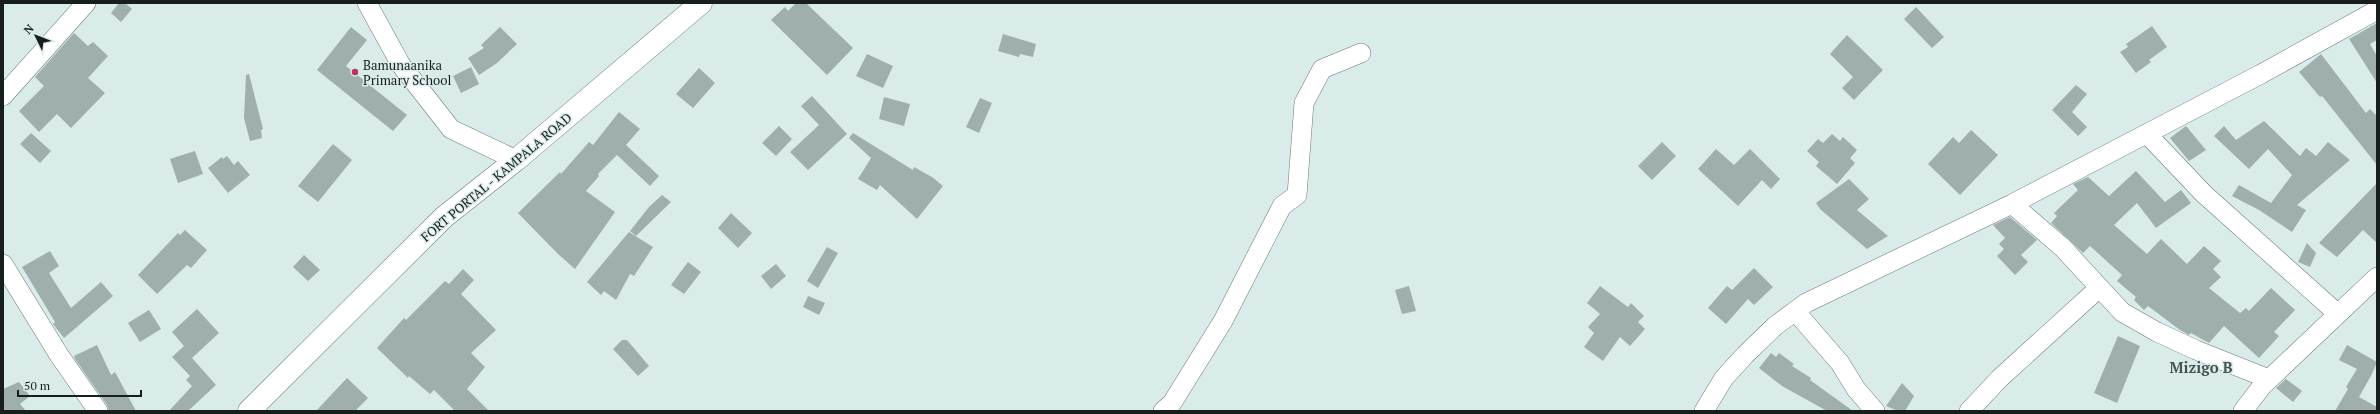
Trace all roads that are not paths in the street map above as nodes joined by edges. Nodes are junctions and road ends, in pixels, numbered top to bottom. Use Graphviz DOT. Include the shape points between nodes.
graph roads {
  1 [pos="86,3"];
  2 [pos="367,3"];
  3 [pos="701,3"];
  4 [pos="2377,10"];
  5 [pos="1360,53"];
  6 [pos="3,96"];
  7 [pos="2147,134"];
  8 [pos="516,160"];
  9 [pos="2012,204"];
  10 [pos="3,264"];
  11 [pos="2377,277"];
  12 [pos="2099,288"];
  13 [pos="1795,311"];
  14 [pos="2338,314"];
  15 [pos="2269,379"];
  16 [pos="98,411"];
  17 [pos="249,411"];
  18 [pos="1164,411"];
  19 [pos="1704,411"];
  20 [pos="1874,411"];
  21 [pos="1968,411"];
  22 [pos="2243,411"];
  1 -- 6 [label="street"];
  2 -- 8 [label="street" via="401,66 451,129"];
  3 -- 8 [label="main road, FORT PORTAL - KAMPALA ROAD"];
  4 -- 7 [label="street"];
  5 -- 18 [label="street" via="1322,69 1304,102 1298,195 1282,206 1223,321 1172,403"];
  7 -- 9 [label="street"];
  7 -- 14 [label="street" via="2204,194"];
  8 -- 17 [label="main road, FORT PORTAL - KAMPALA ROAD" via="444,217"];
  9 -- 12 [label="street" via="2063,248"];
  9 -- 13 [label="street" via="1806,303"];
  10 -- 16 [label="street" via="59,355"];
  11 -- 14 [label="street"];
  12 -- 15 [label="street" via="2122,312 2157,332"];
  12 -- 21 [label="street" via="2000,378"];
  13 -- 19 [label="street" via="1775,326 1724,378"];
  13 -- 20 [label="street" via="1840,363"];
  14 -- 15 [label="street"];
  15 -- 22 [label="street"];
}
